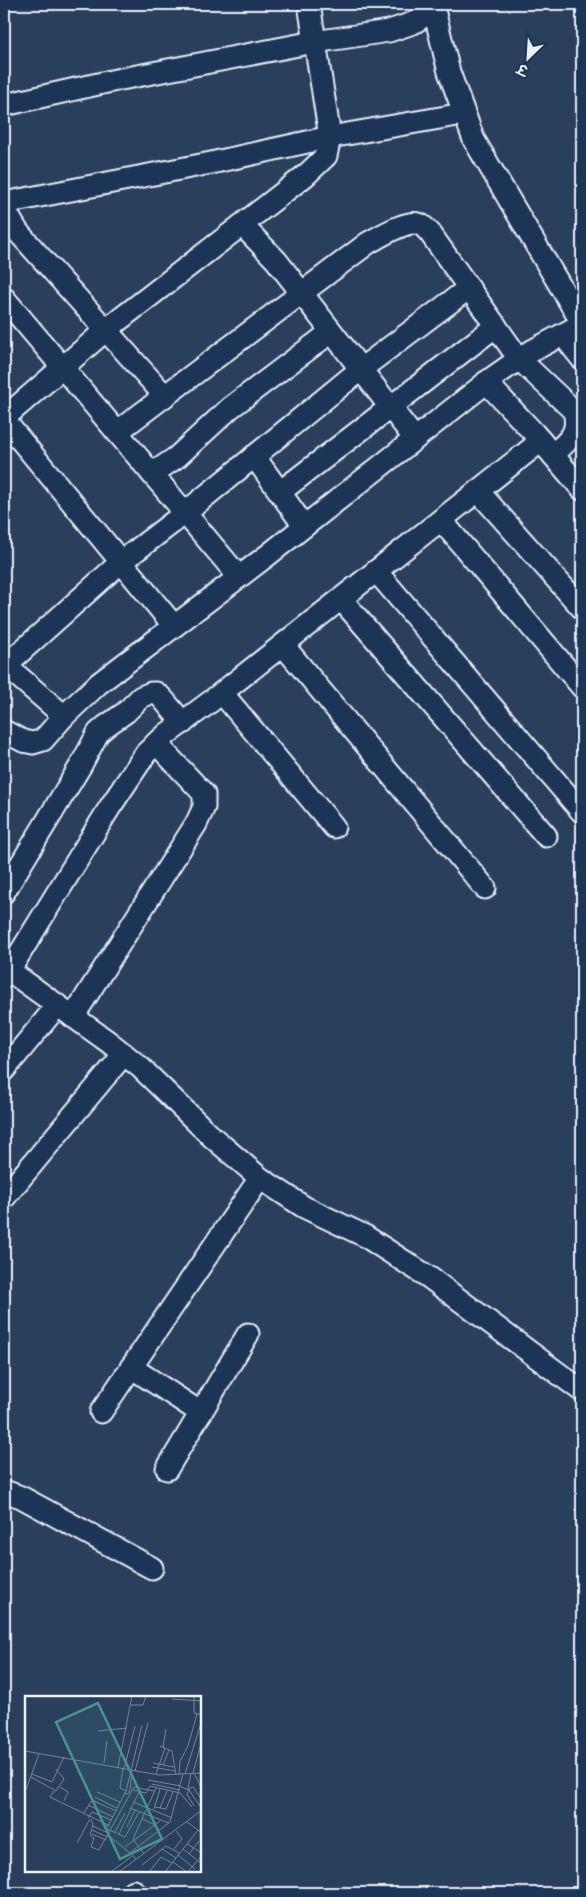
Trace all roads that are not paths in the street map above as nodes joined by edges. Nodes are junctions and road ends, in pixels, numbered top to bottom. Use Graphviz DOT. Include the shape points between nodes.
graph roads {
  1 [pos="309,4"];
  2 [pos="435,7"];
  3 [pos="314,42"];
  4 [pos="4,105"];
  5 [pos="463,114"];
  6 [pos="330,137"];
  7 [pos="4,203"];
  8 [pos="4,209"];
  9 [pos="242,225"];
  10 [pos="468,288"];
  11 [pos="302,293"];
  12 [pos="4,298"];
  13 [pos="582,324"];
  14 [pos="496,326"];
  15 [pos="106,330"];
  16 [pos="332,332"];
  17 [pos="563,335"];
  18 [pos="519,359"];
  19 [pos="582,359"];
  20 [pos="61,367"];
  21 [pos="360,369"];
  22 [pos="486,382"];
  23 [pos="165,396"];
  24 [pos="390,407"];
  25 [pos="4,419"];
  26 [pos="117,432"];
  27 [pos="415,439"];
  28 [pos="547,448"];
  29 [pos="254,456"];
  30 [pos="152,474"];
  31 [pos="582,489"];
  32 [pos="478,491"];
  33 [pos="280,492"];
  34 [pos="185,513"];
  35 [pos="441,520"];
  36 [pos="304,526"];
  37 [pos="121,562"];
  38 [pos="376,571"];
  39 [pos="239,577"];
  40 [pos="341,599"];
  41 [pos="582,608"];
  42 [pos="174,626"];
  43 [pos="283,645"];
  44 [pos="5,665"];
  45 [pos="582,687"];
  46 [pos="222,693"];
  47 [pos="64,716"];
  48 [pos="183,723"];
  49 [pos="4,731"];
  50 [pos="156,743"];
  51 [pos="582,812"];
  52 [pos="334,827"];
  53 [pos="546,836"];
  54 [pos="484,888"];
  55 [pos="4,892"];
  56 [pos="6,972"];
  57 [pos="65,1012"];
  58 [pos="124,1054"];
  59 [pos="4,1070"];
  60 [pos="260,1178"];
  61 [pos="4,1198"];
  62 [pos="248,1334"];
  63 [pos="131,1368"];
  64 [pos="582,1391"];
  65 [pos="101,1412"];
  66 [pos="201,1414"];
  67 [pos="168,1469"];
  68 [pos="4,1491"];
  69 [pos="152,1568"];
  1 -- 3 [label="street"];
  2 -- 3 [label="street" via="413,22 389,32"];
  2 -- 5 [label="street" via="449,72"];
  3 -- 4 [label="street"];
  3 -- 6 [label="street"];
  5 -- 6 [label="street"];
  5 -- 13 [label="street" via="484,159"];
  6 -- 7 [label="street"];
  6 -- 9 [label="street" via="326,156"];
  8 -- 15 [label="street" via="18,232"];
  9 -- 11 [label="street"];
  9 -- 15 [label="street"];
  10 -- 11 [label="street" via="430,233 421,224 412,223 368,243"];
  10 -- 14 [label="street"];
  10 -- 21 [label="street"];
  11 -- 16 [label="street"];
  11 -- 23 [label="street"];
  12 -- 20 [label="street"];
  13 -- 17 [label="street"];
  14 -- 18 [label="street"];
  14 -- 24 [label="street"];
  15 -- 20 [label="street"];
  15 -- 23 [label="street"];
  16 -- 21 [label="street"];
  16 -- 30 [label="street" via="230,408 177,457"];
  17 -- 18 [label="street"];
  17 -- 19 [label="street"];
  18 -- 22 [label="street"];
  18 -- 28 [label="street" via="574,411 573,435"];
  20 -- 25 [label="street"];
  20 -- 26 [label="street"];
  21 -- 24 [label="street"];
  21 -- 29 [label="street"];
  22 -- 27 [label="street"];
  22 -- 28 [label="street"];
  23 -- 26 [label="street"];
  24 -- 27 [label="street"];
  24 -- 33 [label="street"];
  25 -- 37 [label="street"];
  26 -- 30 [label="street"];
  27 -- 36 [label="street"];
  28 -- 31 [label="street"];
  28 -- 32 [label="street"];
  29 -- 33 [label="street"];
  29 -- 34 [label="street"];
  30 -- 34 [label="street"];
  32 -- 35 [label="street"];
  32 -- 41 [label="street"];
  33 -- 36 [label="street"];
  34 -- 37 [label="street"];
  34 -- 39 [label="street"];
  35 -- 38 [label="street"];
  35 -- 45 [label="street"];
  36 -- 39 [label="street"];
  37 -- 42 [label="street"];
  37 -- 44 [label="street"];
  38 -- 40 [label="street"];
  38 -- 51 [label="street"];
  39 -- 42 [label="street"];
  40 -- 43 [label="street"];
  40 -- 53 [label="street"];
  42 -- 47 [label="street" via="98,684"];
  43 -- 46 [label="street"];
  43 -- 54 [label="street"];
  44 -- 47 [label="street"];
  46 -- 48 [label="street"];
  46 -- 52 [label="street"];
  47 -- 49 [label="street" via="42,740 33,743"];
  48 -- 50 [label="street"];
  48 -- 55 [label="street" via="162,698 151,693 98,733"];
  50 -- 56 [label="street" via="124,784"];
  50 -- 57 [label="street" via="204,794 204,807 196,824"];
  56 -- 57 [label="street"];
  57 -- 58 [label="street"];
  57 -- 59 [label="street"];
  58 -- 60 [label="street"];
  58 -- 61 [label="street"];
  60 -- 63 [label="street"];
  60 -- 64 [label="street" via="304,1208 365,1236 430,1278"];
  62 -- 66 [label="street"];
  63 -- 65 [label="street"];
  63 -- 66 [label="street"];
  66 -- 67 [label="street"];
  68 -- 69 [label="street" via="21,1497"];
}
